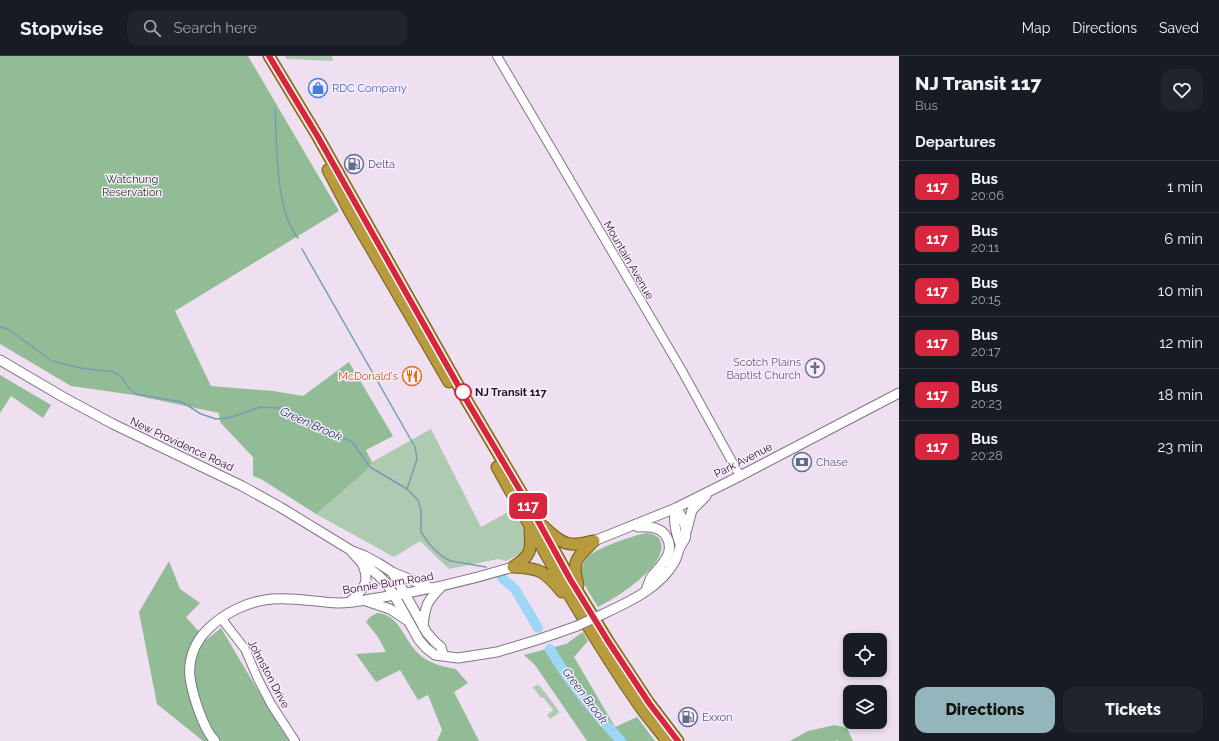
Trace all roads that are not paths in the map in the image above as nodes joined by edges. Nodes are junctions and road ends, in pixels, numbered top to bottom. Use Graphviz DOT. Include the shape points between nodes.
graph roads {
  1 [pos="261,56"];
  2 [pos="269,56"];
  3 [pos="498,56"];
  4 [pos="0,360"];
  5 [pos="899,394"];
  6 [pos="740,476"];
  7 [pos="712,489"];
  8 [pos="676,508"];
  9 [pos="533,521"];
  10 [pos="631,527"];
  11 [pos="686,530"];
  12 [pos="594,542"];
  13 [pos="681,546"];
  14 [pos="352,551"];
  15 [pos="361,562"];
  16 [pos="513,567"];
  17 [pos="392,572"];
  18 [pos="442,586"];
  19 [pos="431,588"];
  20 [pos="646,591"];
  21 [pos="405,593"];
  22 [pos="394,595"];
  23 [pos="576,596"];
  24 [pos="364,600"];
  25 [pos="350,602"];
  26 [pos="221,618"];
  27 [pos="408,622"];
  28 [pos="423,627"];
  29 [pos="443,655"];
  30 [pos="215,741"];
  31 [pos="295,741"];
  32 [pos="667,741"];
  33 [pos="678,741"];
  1 -- 9 [label="highway" via="313,142 350,212 487,448"];
  2 -- 9 [label="highway" via="318,137"];
  3 -- 6 [label="street, Mountain Avenue" via="681,369"];
  4 -- 14 [label="main road, New Providence Road" via="113,424 242,486"];
  5 -- 6 [label="main road, Park Avenue"];
  6 -- 7 [label="main road, Park Avenue"];
  7 -- 8 [label="main road, Park Avenue"];
  7 -- 11 [label="main road, New Providence Road" via="694,508"];
  8 -- 10 [label="main road, Park Avenue"];
  8 -- 11 [label="main road"];
  8 -- 13 [label="main road" via="674,522"];
  9 -- 12 [label="highway" via="567,543"];
  9 -- 16 [label="highway" via="530,552 524,560"];
  9 -- 23 [label="highway"];
  10 -- 12 [label="main road, Park Avenue"];
  10 -- 20 [label="main road" via="657,528 664,533 669,543 667,558 651,577"];
  11 -- 13 [label="main road, New Providence Road"];
  12 -- 23 [label="highway" via="581,554 575,566"];
  13 -- 20 [label="main road, New Providence Road" via="671,567"];
  14 -- 15 [label="main road, New Providence Road"];
  14 -- 17 [label="main road, New Providence Road"];
  15 -- 22 [label="main road, New Providence Road" via="378,575"];
  15 -- 25 [label="main road" via="366,582"];
  16 -- 18 [label="main road, Bonnie Burn Road"];
  16 -- 23 [label="highway" via="536,569 548,576 562,592"];
  17 -- 19 [label="main road"];
  17 -- 21 [label="main road, New Providence Road"];
  18 -- 19 [label="main road, Bonnie Burn Road"];
  18 -- 28 [label="main road" via="428,602"];
  19 -- 21 [label="main road, Bonnie Burn Road"];
  20 -- 29 [label="main road, New Providence Road, bridge" via="577,626 528,644 472,656 454,658"];
  21 -- 22 [label="main road, Bonnie Burn Road"];
  21 -- 28 [label="main road, New Providence Road"];
  22 -- 24 [label="main road, Bonnie Burn Road"];
  22 -- 27 [label="main road, New Providence Road"];
  23 -- 32 [label="highway" via="600,646"];
  23 -- 33 [label="highway"];
  24 -- 25 [label="main road, Bonnie Burn Road"];
  24 -- 27 [label="main road" via="390,609"];
  25 -- 26 [label="main road, Bonnie Burn Road" via="272,599 243,606"];
  26 -- 30 [label="main road, Bonnie Burn Road" via="200,639 190,664 191,683 196,701"];
  26 -- 31 [label="street, Johnston Drive" via="246,649 258,680"];
  27 -- 29 [label="main road, New Providence Road" via="426,648 435,655"];
  28 -- 29 [label="main road, New Providence Road" via="441,647"];
}
